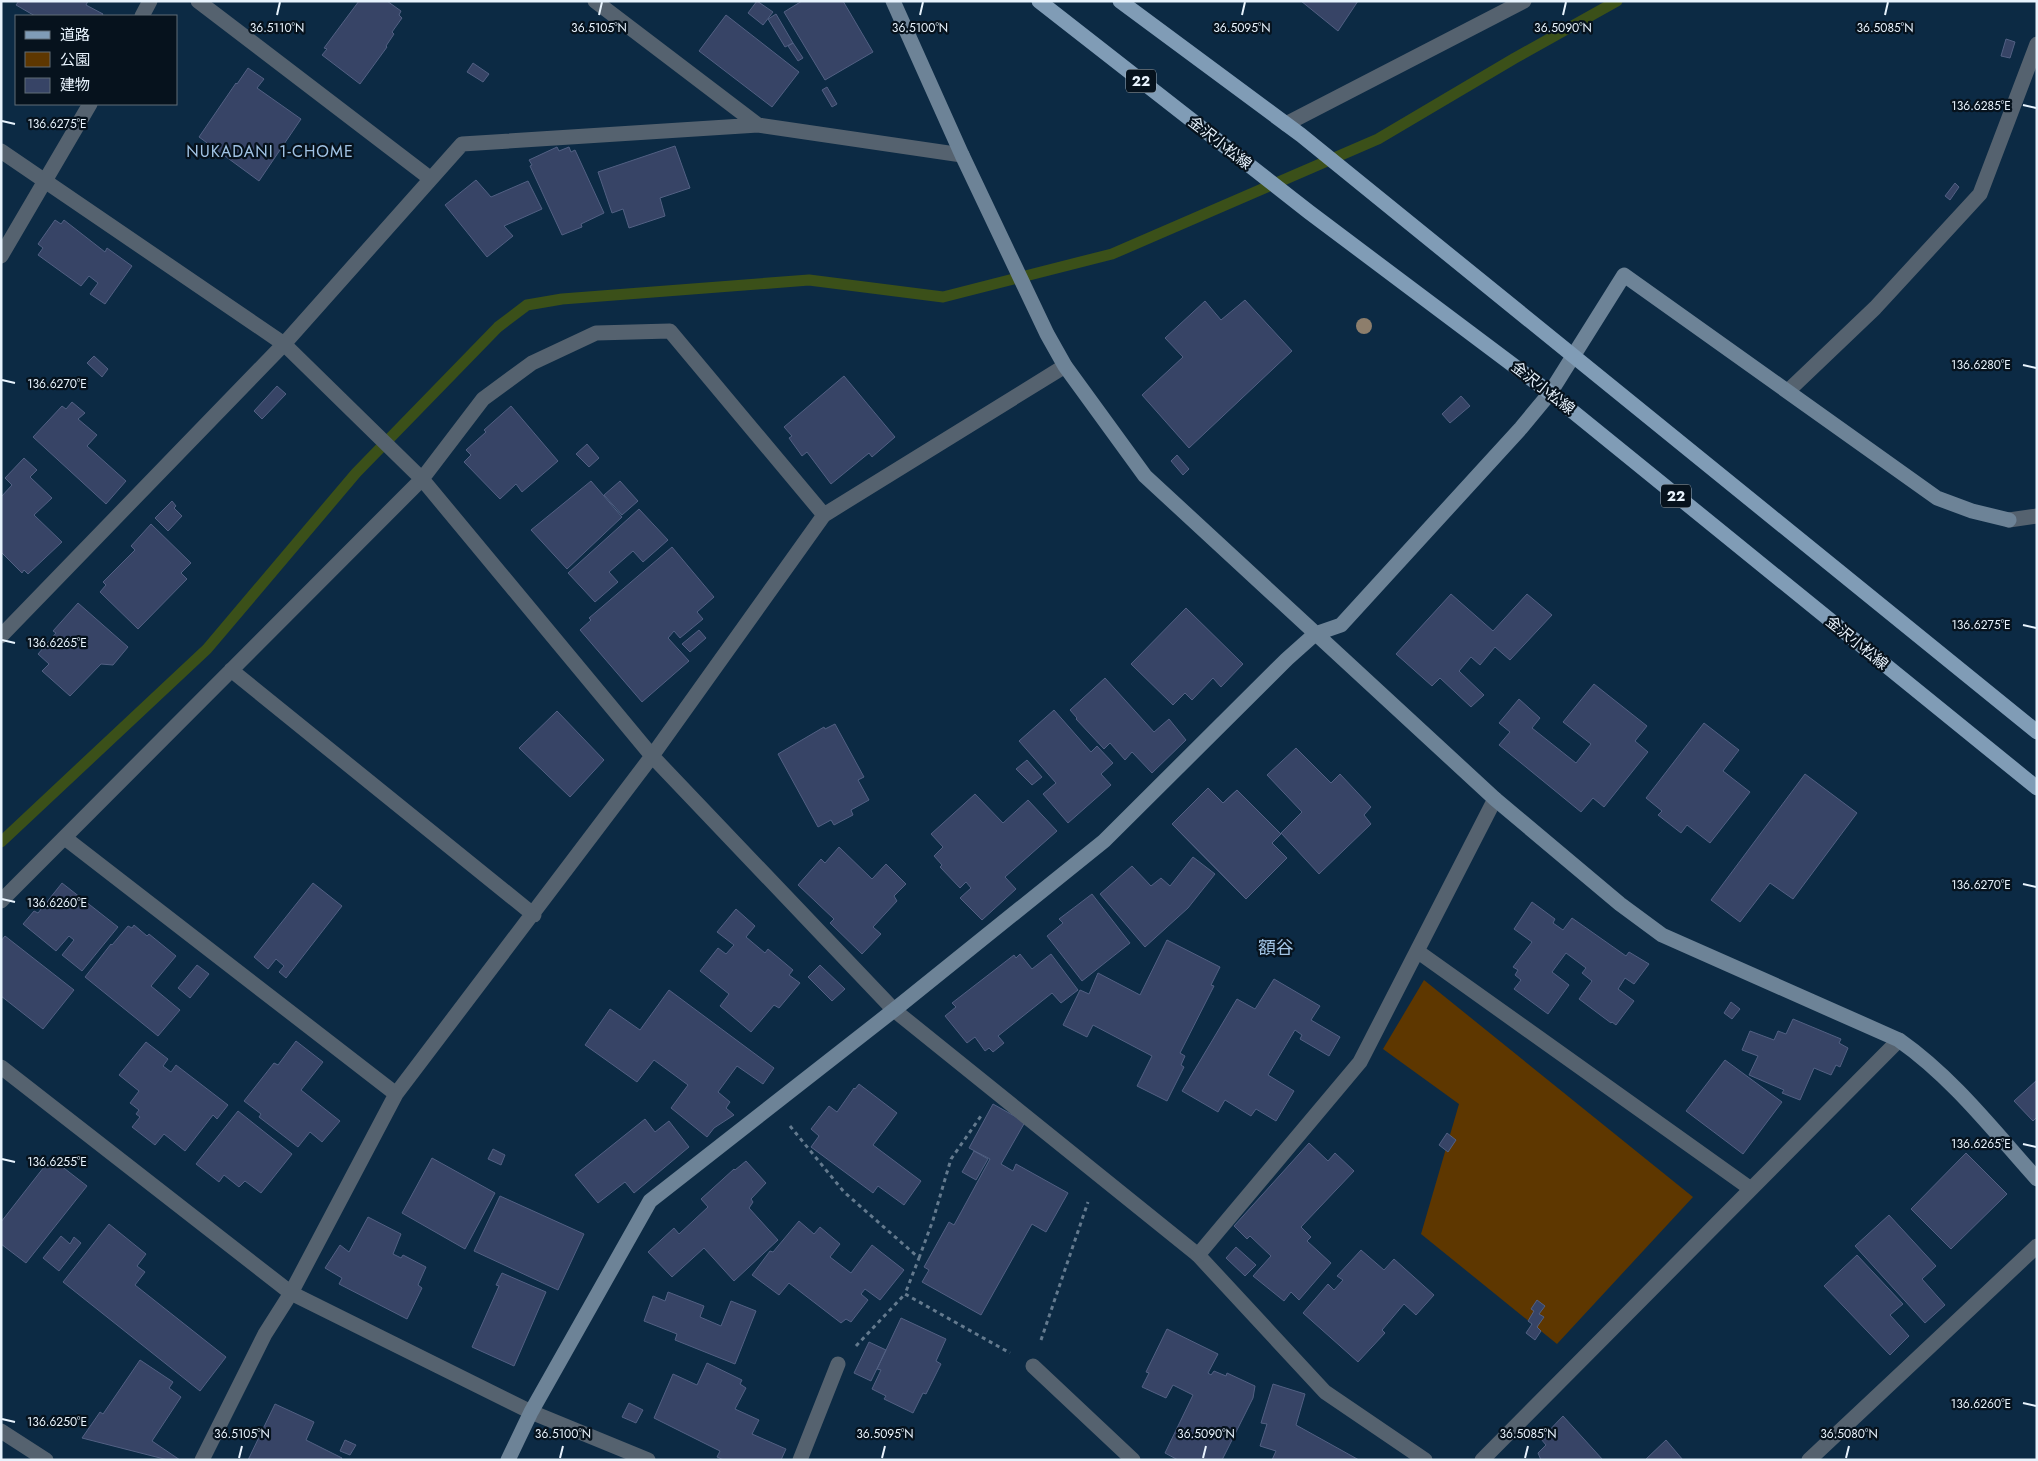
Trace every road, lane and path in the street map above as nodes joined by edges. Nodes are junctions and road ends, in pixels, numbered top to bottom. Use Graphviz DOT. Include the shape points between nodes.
graph roads {
  1 [pos="150,1"];
  2 [pos="198,1"];
  3 [pos="595,1"];
  4 [pos="893,1"];
  5 [pos="1038,1"];
  6 [pos="1120,1"];
  7 [pos="1524,1"];
  8 [pos="143,15"];
  9 [pos="2037,44"];
  10 [pos="89,105"];
  11 [pos="1286,124"];
  12 [pos="758,125"];
  13 [pos="1,151"];
  14 [pos="962,156"];
  15 [pos="431,179"];
  16 [pos="44,182"];
  17 [pos="1,256"];
  18 [pos="284,344"];
  19 [pos="1572,357"];
  20 [pos="1065,366"];
  21 [pos="1788,391"];
  22 [pos="1550,394"];
  23 [pos="422,479"];
  24 [pos="824,515"];
  25 [pos="2037,516"];
  26 [pos="1315,634"];
  27 [pos="1,636"];
  28 [pos="231,670"];
  29 [pos="2037,732"];
  30 [pos="652,756"];
  31 [pos="2037,788"];
  32 [pos="1495,799"];
  33 [pos="65,838"];
  34 [pos="1,901"];
  35 [pos="534,914"];
  36 [pos="1417,951"];
  37 [pos="894,1010"];
  38 [pos="1899,1040"];
  39 [pos="1,1067"];
  40 [pos="997,1093"];
  41 [pos="396,1094"];
  42 [pos="772,1104"];
  43 [pos="1098,1175"];
  44 [pos="2037,1179"];
  45 [pos="1751,1189"];
  46 [pos="2037,1246"];
  47 [pos="1198,1255"];
  48 [pos="919,1258"];
  49 [pos="292,1293"];
  50 [pos="905,1294"];
  51 [pos="838,1364"];
  52 [pos="1033,1366"];
  53 [pos="531,1412"];
  54 [pos="1,1431"];
  55 [pos="46,1460"];
  56 [pos="202,1460"];
  57 [pos="508,1460"];
  58 [pos="648,1460"];
  59 [pos="800,1460"];
  60 [pos="1133,1460"];
  61 [pos="1425,1460"];
  62 [pos="1482,1460"];
  63 [pos="1809,1460"];
  1 -- 8 [label="street"];
  2 -- 15 [label="street"];
  3 -- 12 [label="street"];
  4 -- 14 [label="street"];
  5 -- 22 [label="main road, 金沢小松線 / 22"];
  6 -- 11 [label="main road"];
  7 -- 11 [label="street"];
  9 -- 21 [label="street" via="1980,194 1875,308"];
  10 -- 16 [label="street"];
  11 -- 19 [label="main road"];
  12 -- 14 [label="street"];
  12 -- 15 [label="street" via="462,144"];
  13 -- 16 [label="street"];
  14 -- 20 [label="street"];
  15 -- 18 [label="street"];
  16 -- 17 [label="street"];
  16 -- 18 [label="street"];
  18 -- 23 [label="street"];
  18 -- 27 [label="street"];
  19 -- 21 [label="street" via="1624,275"];
  19 -- 22 [label="street"];
  19 -- 29 [label="main road"];
  20 -- 24 [label="street"];
  20 -- 26 [label="street" via="1145,476"];
  21 -- 25 [label="street" via="1937,498 2010,520"];
  22 -- 26 [label="street" via="1341,625"];
  22 -- 31 [label="main road, 金沢小松線 / 22"];
  23 -- 24 [label="street" via="483,400 532,363 596,333 670,331"];
  23 -- 28 [label="street"];
  23 -- 30 [label="street"];
  24 -- 30 [label="street"];
  26 -- 32 [label="street"];
  26 -- 37 [label="street" via="1104,841"];
  28 -- 33 [label="street"];
  28 -- 35 [label="street"];
  30 -- 35 [label="street"];
  30 -- 37 [label="street"];
  32 -- 36 [label="street"];
  32 -- 38 [label="street" via="1662,935"];
  33 -- 34 [label="street"];
  33 -- 41 [label="street"];
  35 -- 41 [label="street"];
  36 -- 45 [label="street"];
  36 -- 47 [label="street" via="1360,1062"];
  37 -- 40 [label="street"];
  37 -- 42 [label="street"];
  38 -- 44 [label="street" via="1952,1083"];
  38 -- 45 [label="street"];
  39 -- 49 [label="street"];
  40 -- 43 [label="street"];
  40 -- 48 [label="path" via="951,1159"];
  41 -- 49 [label="street"];
  42 -- 48 [label="path" via="844,1192"];
  42 -- 53 [label="street" via="650,1201"];
  43 -- 47 [label="street"];
  43 -- 52 [label="path"];
  45 -- 62 [label="street"];
  46 -- 63 [label="street"];
  47 -- 61 [label="street" via="1325,1392"];
  48 -- 50 [label="path"];
  49 -- 53 [label="street"];
  49 -- 56 [label="street" via="264,1334"];
  50 -- 51 [label="path"];
  50 -- 52 [label="path"];
  51 -- 59 [label="street"];
  52 -- 60 [label="street"];
  53 -- 57 [label="street"];
  53 -- 58 [label="street"];
  54 -- 55 [label="street"];
}
